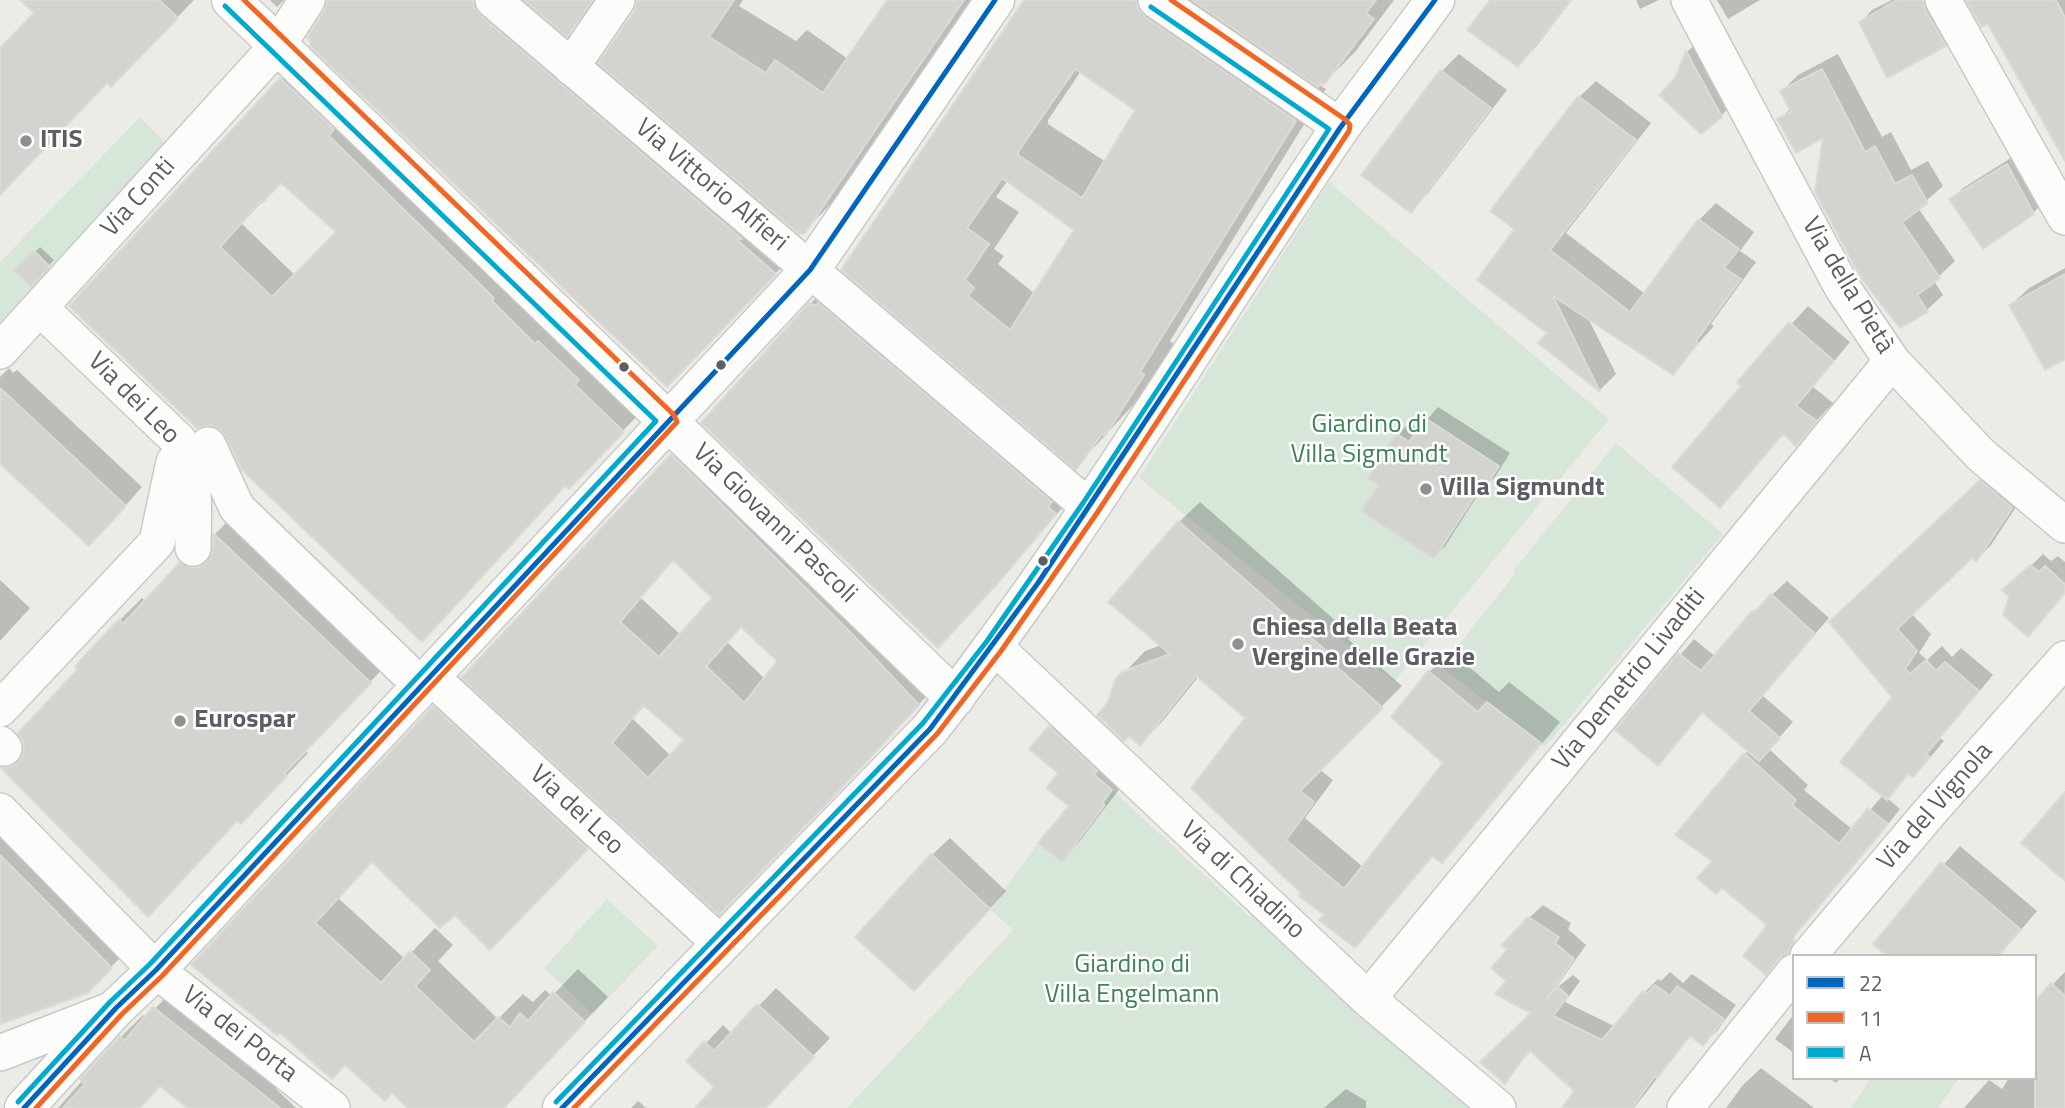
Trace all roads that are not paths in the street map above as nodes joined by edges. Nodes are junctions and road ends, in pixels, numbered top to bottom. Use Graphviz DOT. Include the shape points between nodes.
graph roads {
  1 [pos="231,0"];
  2 [pos="307,0"];
  3 [pos="493,0"];
  4 [pos="617,0"];
  5 [pos="995,0"];
  6 [pos="1156,0"];
  7 [pos="1435,0"];
  8 [pos="1689,0"];
  9 [pos="1943,0"];
  10 [pos="278,45"];
  11 [pos="570,67"];
  12 [pos="1341,127"];
  13 [pos="2065,217"];
  14 [pos="810,270"];
  15 [pos="40,308"];
  16 [pos="0,351"];
  17 [pos="1892,361"];
  18 [pos="668,421"];
  19 [pos="208,445"];
  20 [pos="174,462"];
  21 [pos="1090,508"];
  22 [pos="2065,525"];
  23 [pos="193,548"];
  24 [pos="994,646"];
  25 [pos="2065,659"];
  26 [pos="418,674"];
  27 [pos="955,698"];
  28 [pos="0,709"];
  29 [pos="0,811"];
  30 [pos="722,945"];
  31 [pos="1810,954"];
  32 [pos="156,970"];
  33 [pos="1792,974"];
  34 [pos="1368,999"];
  35 [pos="116,1008"];
  36 [pos="0,1053"];
  37 [pos="24,1108"];
  38 [pos="332,1108"];
  39 [pos="562,1108"];
  40 [pos="1498,1108"];
  41 [pos="1685,1108"];
  1 -- 10 [label="main road, Via Giovanni Pascoli"];
  2 -- 10 [label="street, Via Conti"];
  3 -- 11 [label="street, Via Vittorio Alfieri"];
  4 -- 11 [label="street"];
  5 -- 14 [label="main road"];
  6 -- 12 [label="street"];
  7 -- 12 [label="main road"];
  8 -- 17 [label="street, Via della Pietà" via="1842,287"];
  9 -- 13 [label="street"];
  10 -- 15 [label="street, Via Conti"];
  10 -- 18 [label="main road, Via Giovanni Pascoli"];
  11 -- 14 [label="street, Via Vittorio Alfieri"];
  12 -- 21 [label="main road"];
  14 -- 18 [label="main road"];
  14 -- 21 [label="street, Via Vittorio Alfieri"];
  15 -- 16 [label="street, Via Conti"];
  15 -- 23 [label="street, Via dei Leo" via="178,441 192,474"];
  17 -- 22 [label="street, Via della Pietà" via="1981,456"];
  17 -- 34 [label="street, Via Demetrio Livaditi"];
  18 -- 26 [label="main road"];
  18 -- 27 [label="main road, Via Giovanni Pascoli"];
  19 -- 26 [label="street, Via dei Leo" via="237,508"];
  20 -- 28 [label="street" via="157,542"];
  21 -- 24 [label="main road"];
  24 -- 27 [label="main road"];
  24 -- 34 [label="street, Via di Chiadino"];
  25 -- 31 [label="street, Via del Vignola"];
  26 -- 30 [label="street, Via dei Leo"];
  26 -- 32 [label="main road"];
  27 -- 30 [label="main road"];
  29 -- 32 [label="street, Via dei Porta"];
  30 -- 39 [label="main road"];
  32 -- 35 [label="main road"];
  32 -- 38 [label="street, Via dei Porta"];
  33 -- 41 [label="street"];
  34 -- 40 [label="street, Via di Chiadino"];
  35 -- 36 [label="street"];
  35 -- 37 [label="main road"];
}
